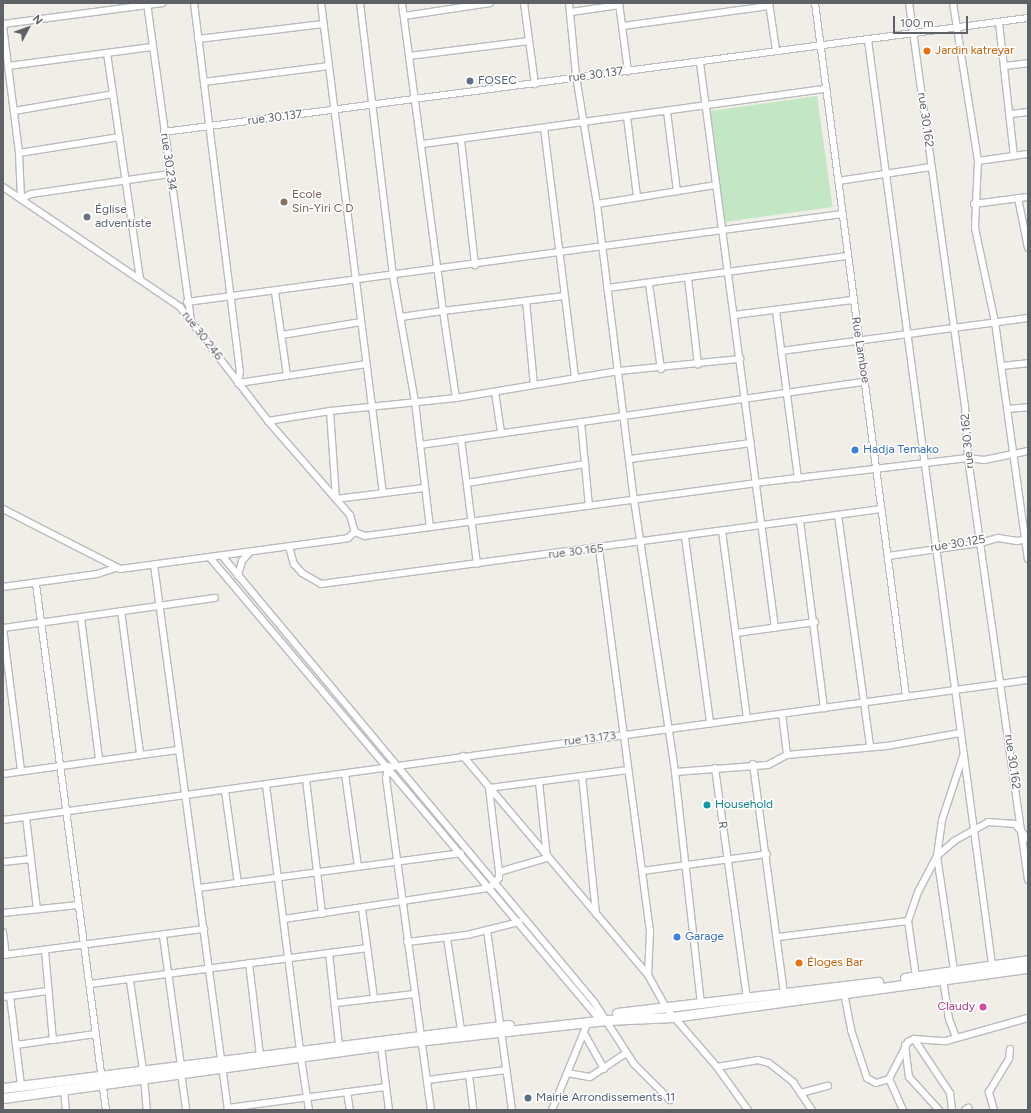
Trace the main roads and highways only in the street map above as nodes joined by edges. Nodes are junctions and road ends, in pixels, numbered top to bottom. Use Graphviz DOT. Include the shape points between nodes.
graph roads {
  1 [pos="1028,960"];
  2 [pos="1028,968"];
  3 [pos="602,1018"];
  4 [pos="501,1029"];
  5 [pos="421,1038"];
  6 [pos="300,1054"];
  7 [pos="222,1065"];
  8 [pos="102,1080"];
  9 [pos="3,1088"];
  10 [pos="3,1098"];
  1 -- 3 [label="main road"];
  2 -- 3 [label="main road" via="673,1017"];
  3 -- 4 [label="main road"];
  3 -- 4 [label="main road" via="588,1022"];
  4 -- 5 [label="main road"];
  4 -- 5 [label="main road" via="461,1029"];
  5 -- 6 [label="main road" via="381,1046"];
  5 -- 6 [label="main road" via="339,1045"];
  6 -- 7 [label="main road"];
  6 -- 7 [label="main road" via="260,1055"];
  7 -- 8 [label="main road"];
  8 -- 9 [label="main road"];
  8 -- 10 [label="main road" via="64,1089"];
}
